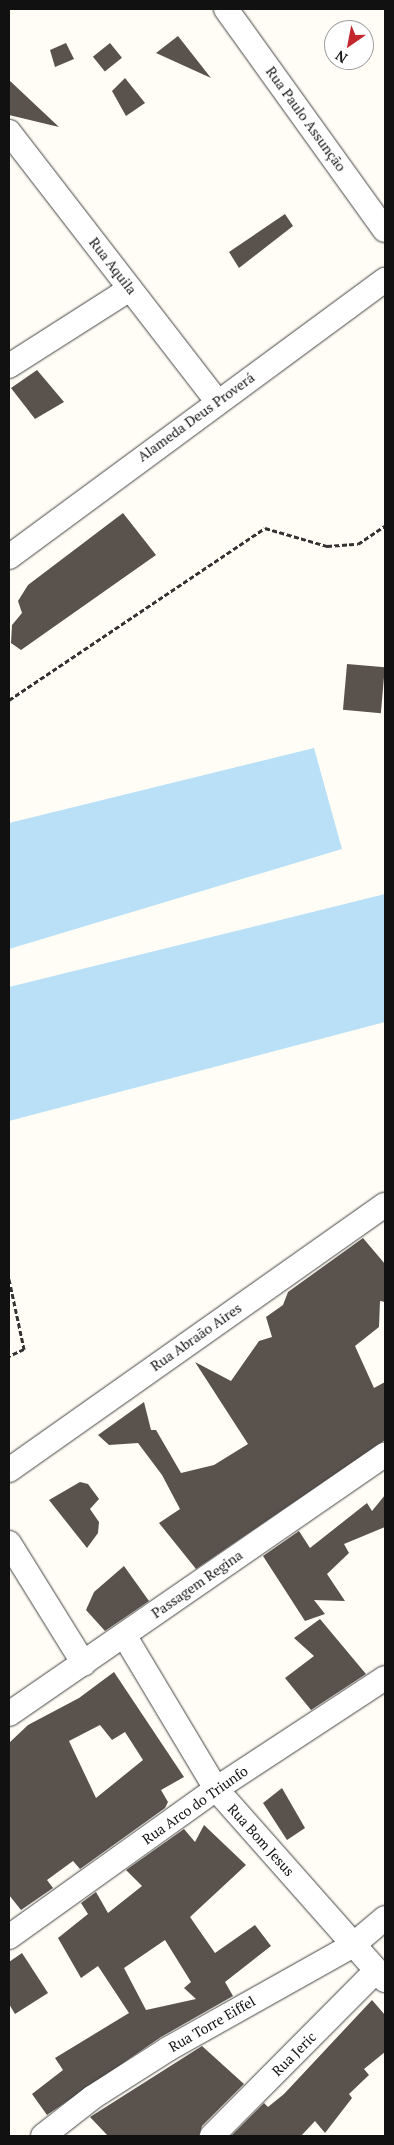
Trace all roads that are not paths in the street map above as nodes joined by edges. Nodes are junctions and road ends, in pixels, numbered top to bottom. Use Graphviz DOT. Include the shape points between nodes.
graph roads {
  1 [pos="226,9"];
  2 [pos="9,132"];
  3 [pos="16,156"];
  4 [pos="385,230"];
  5 [pos="385,280"];
  6 [pos="130,289"];
  7 [pos="9,366"];
  8 [pos="217,401"];
  9 [pos="9,556"];
  10 [pos="385,1206"];
  11 [pos="385,1455"];
  12 [pos="9,1470"];
  13 [pos="9,1543"];
  14 [pos="124,1635"];
  15 [pos="84,1664"];
  16 [pos="385,1678"];
  17 [pos="9,1714"];
  18 [pos="216,1789"];
  19 [pos="385,1918"];
  20 [pos="9,1937"];
  21 [pos="353,1945"];
  22 [pos="381,1976"];
  23 [pos="43,2136"];
  24 [pos="212,2136"];
  1 -- 4 [label="street, Rua Paulo Assunção"];
  2 -- 3 [label="street, Rua Aquila"];
  3 -- 6 [label="street, Rua Aquila"];
  5 -- 8 [label="street, Alameda Deus Proverá"];
  6 -- 7 [label="street"];
  6 -- 8 [label="street, Rua Aquila"];
  8 -- 9 [label="street, Alameda Deus Proverá"];
  10 -- 12 [label="street, Rua Abraão Aires"];
  11 -- 14 [label="street, Passagem Regina"];
  13 -- 15 [label="street"];
  14 -- 15 [label="street, Passagem Regina"];
  14 -- 18 [label="street, Rua Bom Jesus"];
  15 -- 17 [label="street, Passagem Regina"];
  16 -- 18 [label="street, Rua Arco do Triunfo"];
  18 -- 20 [label="street, Rua Arco do Triunfo"];
  18 -- 21 [label="street, Rua Bom Jesus"];
  19 -- 21 [label="street, Rua Torre Eiffel"];
  21 -- 22 [label="street, Rua Bom Jesus"];
  21 -- 23 [label="street, Rua Torre Eiffel" via="209,2023 93,2097"];
  22 -- 24 [label="street, Rua Jeric"];
}
